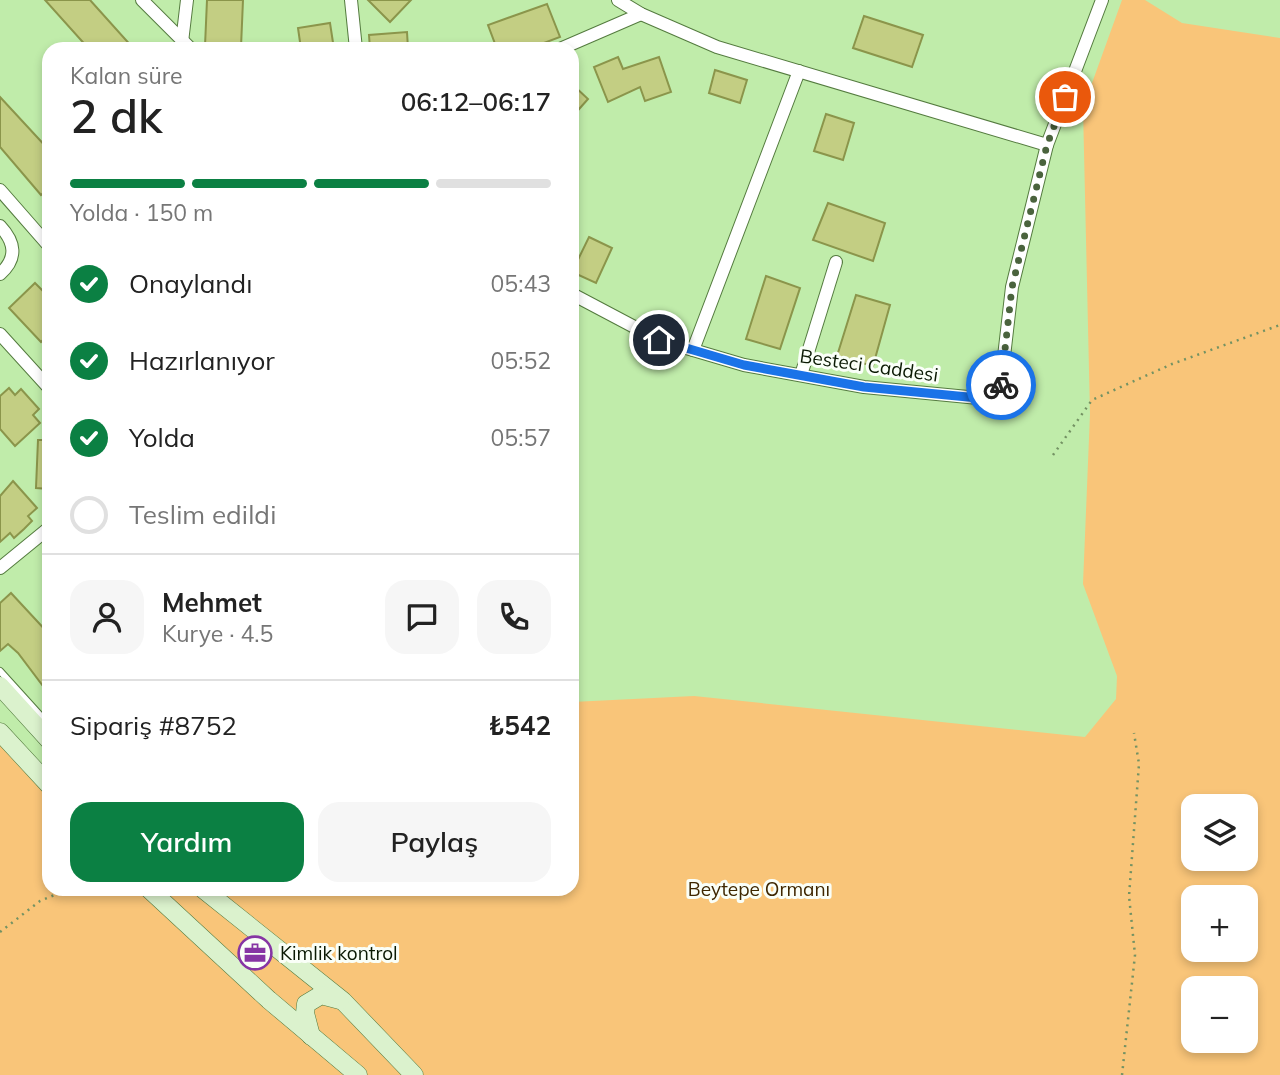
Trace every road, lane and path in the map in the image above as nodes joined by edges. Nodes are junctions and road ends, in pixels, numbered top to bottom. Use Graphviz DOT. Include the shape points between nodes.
graph roads {
  1 [pos="142,0"];
  2 [pos="187,0"];
  3 [pos="351,0"];
  4 [pos="618,0"];
  5 [pos="1102,0"];
  6 [pos="641,14"];
  7 [pos="184,42"];
  8 [pos="187,42"];
  9 [pos="355,42"];
  10 [pos="576,42"];
  11 [pos="799,71"];
  12 [pos="1047,145"];
  13 [pos="0,190"];
  14 [pos="0,226"];
  15 [pos="42,238"];
  16 [pos="836,262"];
  17 [pos="0,274"];
  18 [pos="579,298"];
  19 [pos="1280,326"];
  20 [pos="0,334"];
  21 [pos="693,350"];
  22 [pos="801,375"];
  23 [pos="42,380"];
  24 [pos="1052,455"];
  25 [pos="42,534"];
  26 [pos="0,569"];
  27 [pos="0,671"];
  28 [pos="0,686"];
  29 [pos="42,720"];
  30 [pos="42,722"];
  31 [pos="0,732"];
  32 [pos="1134,733"];
  33 [pos="42,777"];
  34 [pos="52,896"];
  35 [pos="157,896"];
  36 [pos="211,896"];
  37 [pos="0,932"];
  38 [pos="343,1001"];
  39 [pos="311,1036"];
  40 [pos="358,1075"];
  41 [pos="414,1075"];
  42 [pos="1122,1075"];
  1 -- 7 [label="street"];
  2 -- 8 [label="street"];
  3 -- 9 [label="street"];
  4 -- 6 [label="street"];
  5 -- 12 [label="street"];
  6 -- 10 [label="street"];
  6 -- 11 [label="street" via="717,47"];
  11 -- 12 [label="street"];
  11 -- 21 [label="street"];
  12 -- 22 [label="street, Besteci Caddesi" via="1012,287 999,400 864,387"];
  13 -- 15 [label="street"];
  14 -- 17 [label="street" via="13,247 12,259"];
  16 -- 22 [label="street"];
  18 -- 21 [label="street, Besteci Caddesi" via="659,340"];
  19 -- 24 [label="path" via="1172,364 1092,400"];
  20 -- 23 [label="street"];
  21 -- 22 [label="street, Besteci Caddesi"];
  25 -- 26 [label="street"];
  27 -- 29 [label="lane"];
  28 -- 30 [label="main road"];
  31 -- 33 [label="main road"];
  32 -- 42 [label="path" via="1139,764 1129,896 1135,955"];
  34 -- 37 [label="path"];
  35 -- 39 [label="main road"];
  36 -- 38 [label="main road"];
  38 -- 39 [label="main road" via="321,995 306,1004"];
  38 -- 41 [label="main road"];
  39 -- 40 [label="main road"];
}
